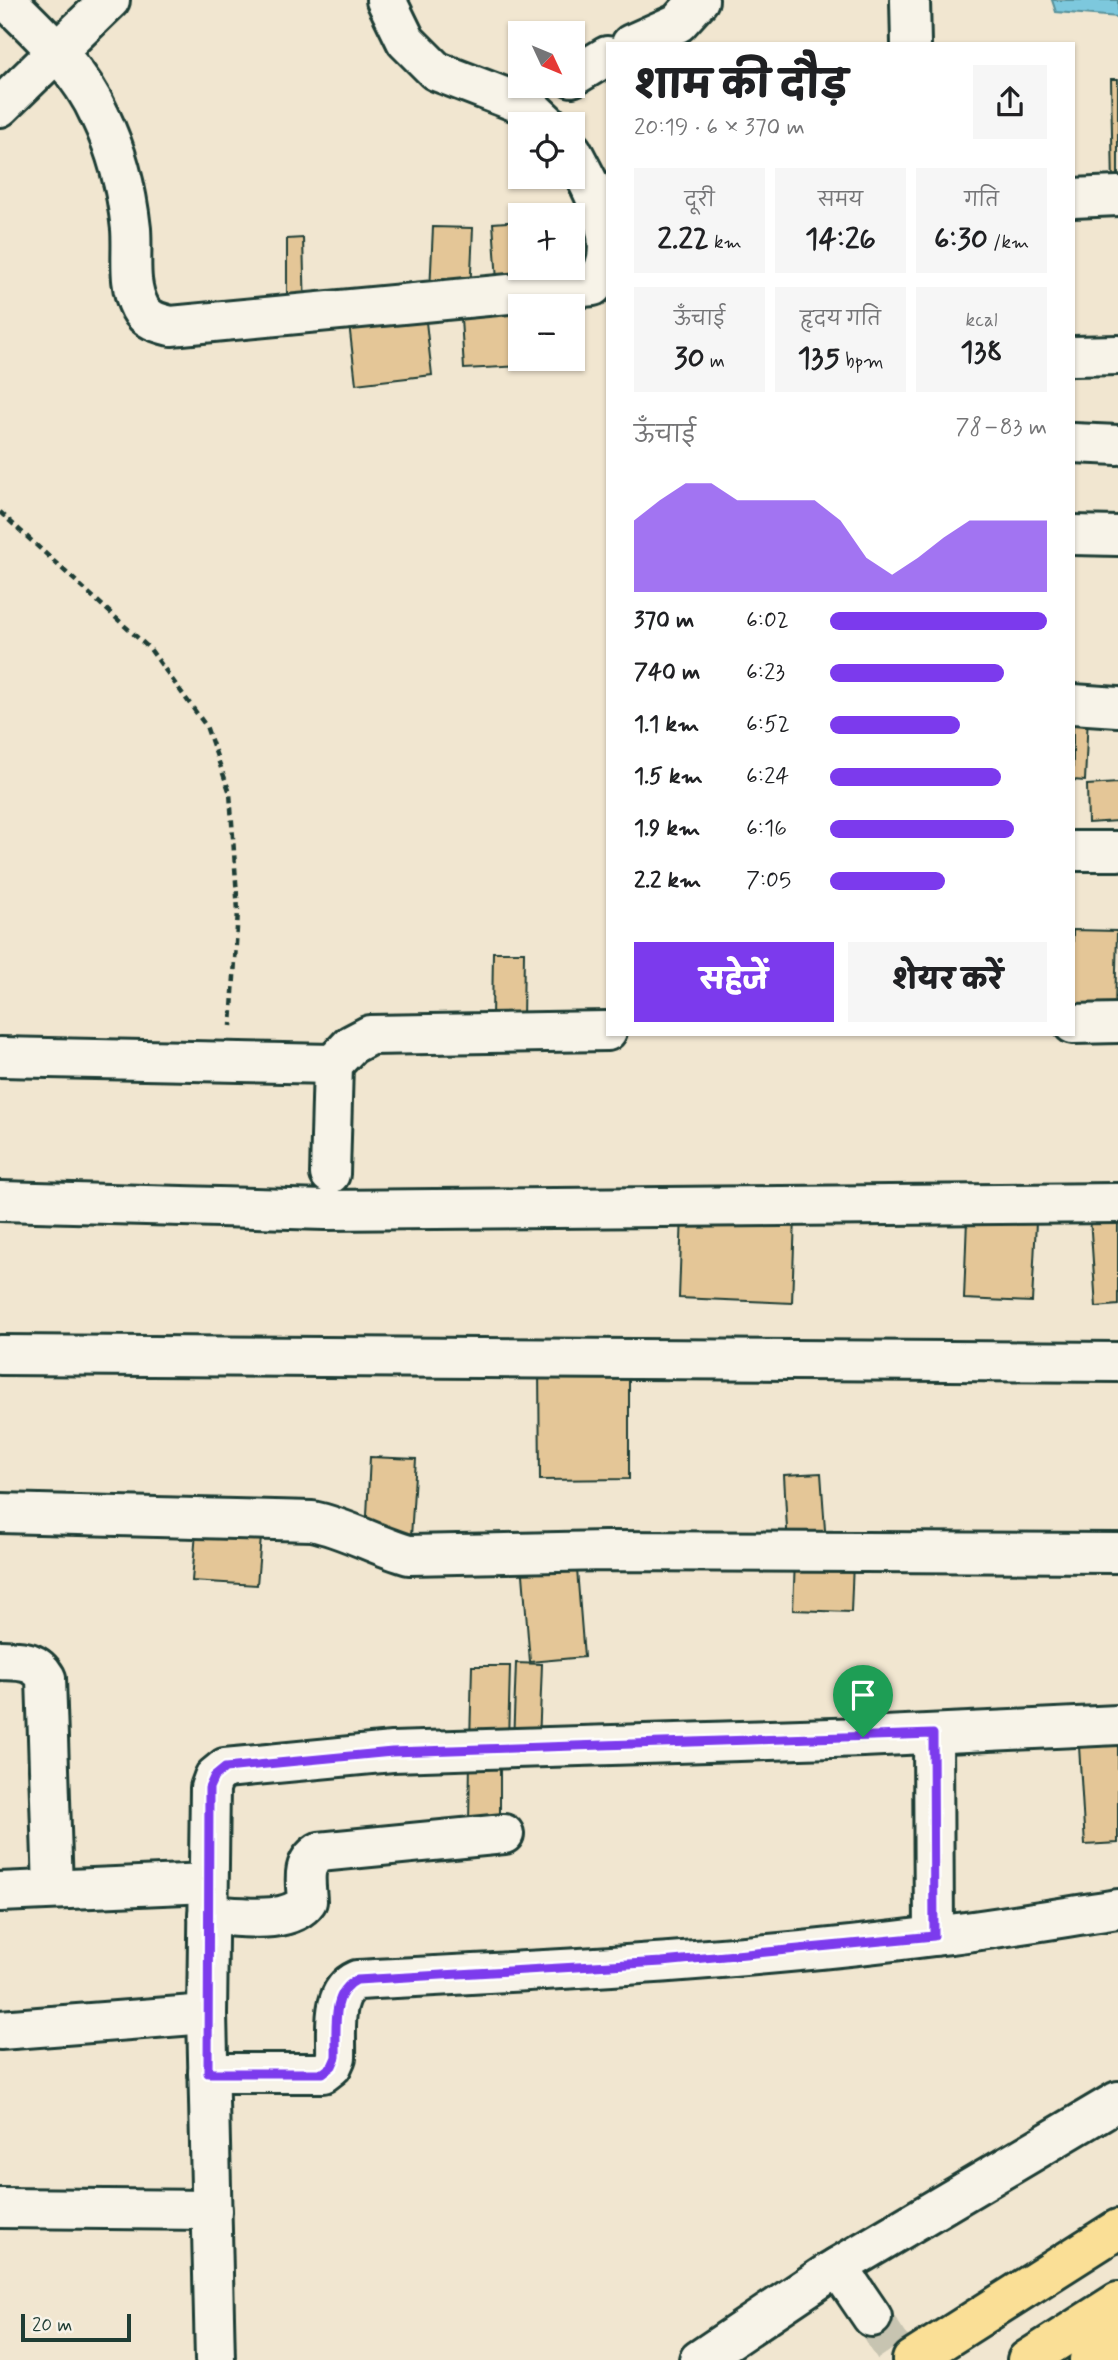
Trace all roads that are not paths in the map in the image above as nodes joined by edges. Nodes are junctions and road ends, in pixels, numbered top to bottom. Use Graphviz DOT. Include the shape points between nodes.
graph roads {
  1 [pos="6,0"];
  2 [pos="110,0"];
  3 [pos="386,0"];
  4 [pos="699,0"];
  5 [pos="910,0"];
  6 [pos="635,42"];
  7 [pos="911,42"];
  8 [pos="57,50"];
  9 [pos="606,58"];
  10 [pos="585,69"];
  11 [pos="546,106"];
  12 [pos="0,107"];
  13 [pos="585,177"];
  14 [pos="1118,196"];
  15 [pos="1075,198"];
  16 [pos="606,218"];
  17 [pos="606,261"];
  18 [pos="1118,355"];
  19 [pos="1075,356"];
  20 [pos="1075,443"];
  21 [pos="1118,444"];
  22 [pos="1075,535"];
  23 [pos="1118,536"];
  24 [pos="1075,704"];
  25 [pos="1118,707"];
  26 [pos="1075,851"];
  27 [pos="1118,851"];
  28 [pos="1118,1023"];
  29 [pos="1075,1024"];
  30 [pos="606,1031"];
  31 [pos="0,1057"];
  32 [pos="333,1064"];
  33 [pos="330,1174"];
  34 [pos="0,1201"];
  35 [pos="1118,1203"];
  36 [pos="0,1355"];
  37 [pos="1118,1362"];
  38 [pos="0,1513"];
  39 [pos="1118,1553"];
  40 [pos="0,1660"];
  41 [pos="1118,1725"];
  42 [pos="933,1734"];
  43 [pos="504,1834"];
  44 [pos="53,1889"];
  45 [pos="0,1892"];
  46 [pos="208,1899"];
  47 [pos="1118,1909"];
  48 [pos="934,1936"];
  49 [pos="207,2014"];
  50 [pos="0,2030"];
  51 [pos="208,2073"];
  52 [pos="1118,2101"];
  53 [pos="0,2208"];
  54 [pos="212,2210"];
  55 [pos="1118,2229"];
  56 [pos="838,2267"];
  57 [pos="1118,2302"];
  58 [pos="872,2317"];
  59 [pos="1118,2341"];
  60 [pos="215,2360"];
  61 [pos="699,2360"];
  62 [pos="912,2360"];
  63 [pos="1027,2360"];
  64 [pos="1089,2360"];
  1 -- 8 [label="street"];
  2 -- 8 [label="street"];
  3 -- 11 [label="street" via="407,41 436,71"];
  4 -- 6 [label="street" via="678,23"];
  5 -- 7 [label="street"];
  8 -- 12 [label="street"];
  8 -- 17 [label="street" via="100,114 120,169 131,229 132,288 141,311 153,322 171,326 581,289 602,277"];
  9 -- 10 [label="street"];
  13 -- 16 [label="street"];
  14 -- 15 [label="street"];
  18 -- 19 [label="street"];
  20 -- 21 [label="street"];
  22 -- 23 [label="street"];
  24 -- 25 [label="street"];
  26 -- 27 [label="street"];
  28 -- 29 [label="street"];
  30 -- 32 [label="street" via="370,1035 351,1045"];
  31 -- 32 [label="street"];
  32 -- 33 [label="street"];
  34 -- 35 [label="street" via="325,1210"];
  36 -- 37 [label="street"];
  38 -- 39 [label="street" via="313,1521 409,1556 606,1551"];
  40 -- 44 [label="street" via="26,1661 39,1667 46,1678"];
  41 -- 42 [label="street"];
  42 -- 46 [label="street" via="392,1752 225,1768 209,1788"];
  42 -- 48 [label="street"];
  43 -- 46 [label="street" via="320,1852 310,1858 305,1871 307,1901 286,1916"];
  44 -- 45 [label="street"];
  44 -- 46 [label="street"];
  46 -- 49 [label="street"];
  47 -- 48 [label="street"];
  48 -- 51 [label="street" via="762,1955 357,1980 340,1994 336,2057 323,2073"];
  49 -- 50 [label="street"];
  49 -- 51 [label="street"];
  51 -- 54 [label="street"];
  52 -- 56 [label="street"];
  53 -- 54 [label="street"];
  54 -- 60 [label="street"];
  55 -- 62 [label="highway"];
  56 -- 58 [label="street"];
  56 -- 61 [label="street"];
  57 -- 63 [label="highway"];
  59 -- 64 [label="highway"];
}
